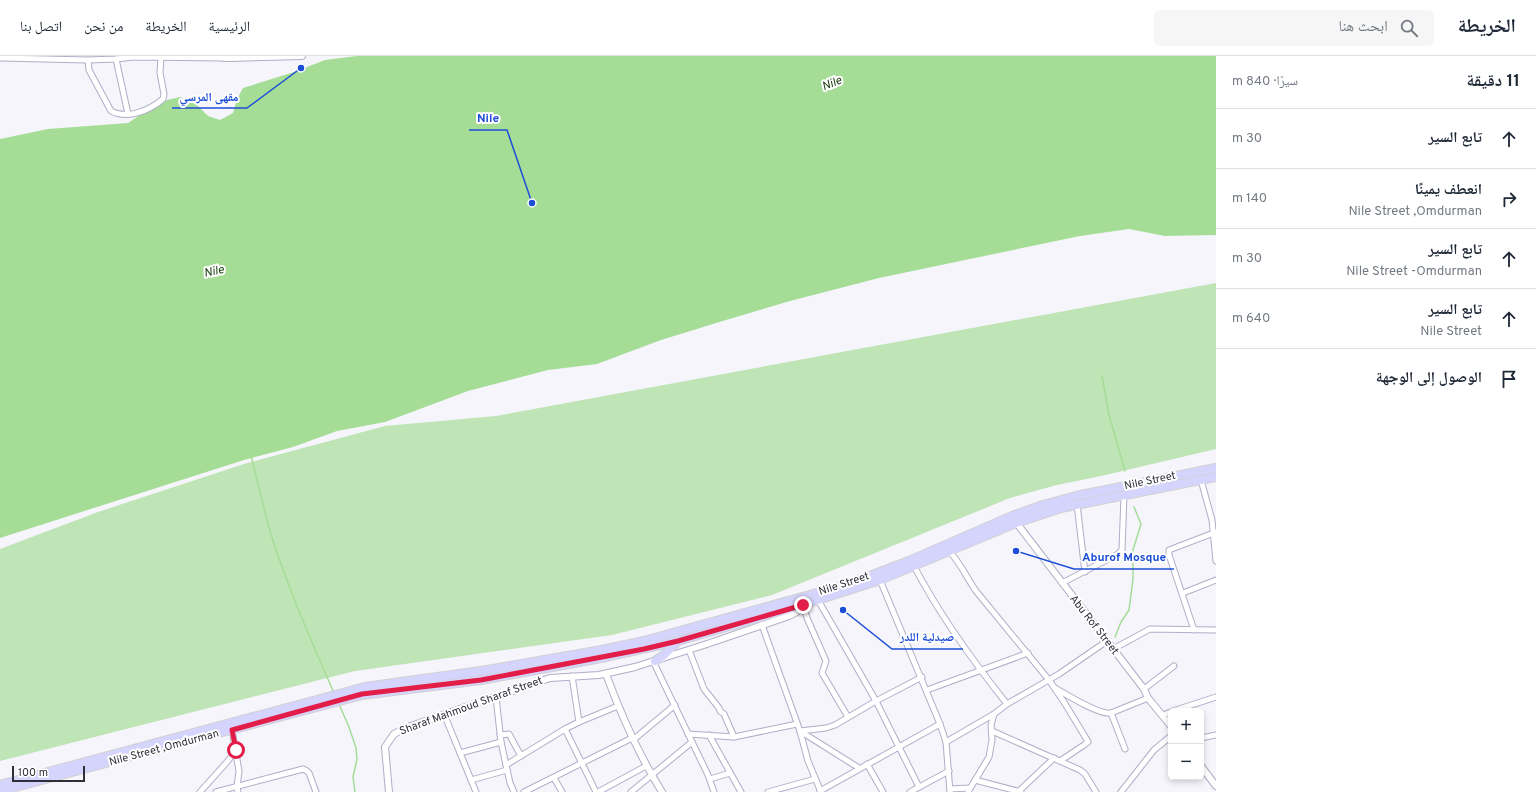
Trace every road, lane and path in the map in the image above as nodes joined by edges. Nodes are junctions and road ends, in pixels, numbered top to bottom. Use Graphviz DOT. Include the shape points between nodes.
graph roads {
  1 [pos="302,56"];
  2 [pos="161,57"];
  3 [pos="224,57"];
  4 [pos="0,58"];
  5 [pos="88,60"];
  6 [pos="116,60"];
  7 [pos="128,114"];
  8 [pos="1216,468"];
  9 [pos="1216,477"];
  10 [pos="1201,480"];
  11 [pos="1124,495"];
  12 [pos="1077,504"];
  13 [pos="1014,520"];
  14 [pos="1214,533"];
  15 [pos="950,552"];
  16 [pos="1216,561"];
  17 [pos="914,566"];
  18 [pos="1084,572"];
  19 [pos="880,580"];
  20 [pos="1216,580"];
  21 [pos="1062,583"];
  22 [pos="1183,593"];
  23 [pos="818,600"];
  24 [pos="803,605"];
  25 [pos="762,625"];
  26 [pos="689,629"];
  27 [pos="1194,630"];
  28 [pos="1215,631"];
  29 [pos="678,641"];
  30 [pos="1107,641"];
  31 [pos="1113,649"];
  32 [pos="689,650"];
  33 [pos="1028,653"];
  34 [pos="654,661"];
  35 [pos="1174,666"];
  36 [pos="980,670"];
  37 [pos="606,674"];
  38 [pos="572,676"];
  39 [pos="922,677"];
  40 [pos="1049,680"];
  41 [pos="1054,688"];
  42 [pos="1144,689"];
  43 [pos="927,690"];
  44 [pos="346,695"];
  45 [pos="496,697"];
  46 [pos="1216,697"];
  47 [pos="1148,698"];
  48 [pos="326,700"];
  49 [pos="876,701"];
  50 [pos="1007,704"];
  51 [pos="675,705"];
  52 [pos="618,706"];
  53 [pos="1181,708"];
  54 [pos="1168,712"];
  55 [pos="1111,713"];
  56 [pos="444,714"];
  57 [pos="994,714"];
  58 [pos="1163,714"];
  59 [pos="848,717"];
  60 [pos="579,722"];
  61 [pos="1168,722"];
  62 [pos="797,724"];
  63 [pos="940,724"];
  64 [pos="565,729"];
  65 [pos="232,730"];
  66 [pos="800,731"];
  67 [pos="992,731"];
  68 [pos="688,734"];
  69 [pos="500,735"];
  70 [pos="709,735"];
  71 [pos="1216,735"];
  72 [pos="734,737"];
  73 [pos="1204,737"];
  74 [pos="1168,738"];
  75 [pos="632,739"];
  76 [pos="501,742"];
  77 [pos="692,742"];
  78 [pos="946,742"];
  79 [pos="899,747"];
  80 [pos="1125,749"];
  81 [pos="236,750"];
  82 [pos="460,753"];
  83 [pos="521,756"];
  84 [pos="1054,758"];
  85 [pos="1060,761"];
  86 [pos="582,764"];
  87 [pos="867,764"];
  88 [pos="646,766"];
  89 [pos="507,768"];
  90 [pos="860,768"];
  91 [pos="1204,770"];
  92 [pos="949,771"];
  93 [pos="730,773"];
  94 [pos="652,776"];
  95 [pos="554,778"];
  96 [pos="710,779"];
  97 [pos="815,779"];
  98 [pos="471,780"];
  99 [pos="976,780"];
  100 [pos="0,785"];
  101 [pos="1216,786"];
  102 [pos="919,787"];
  103 [pos="238,789"];
  104 [pos="781,790"];
  105 [pos="950,790"];
  106 [pos="969,790"];
  107 [pos="0,791"];
  108 [pos="821,791"];
  109 [pos="200,792"];
  110 [pos="216,792"];
  111 [pos="316,792"];
  112 [pos="389,792"];
  113 [pos="476,792"];
  114 [pos="514,792"];
  115 [pos="524,792"];
  116 [pos="562,792"];
  117 [pos="597,792"];
  118 [pos="631,792"];
  119 [pos="662,792"];
  120 [pos="714,792"];
  121 [pos="741,792"];
  122 [pos="768,792"];
  123 [pos="883,792"];
  124 [pos="910,792"];
  125 [pos="1020,792"];
  126 [pos="1096,792"];
  127 [pos="1121,792"];
  1 -- 3 [label="street"];
  2 -- 3 [label="street"];
  2 -- 6 [label="street"];
  2 -- 7 [label="street" via="163,100 142,112"];
  4 -- 5 [label="street"];
  5 -- 6 [label="street"];
  5 -- 7 [label="street" via="89,70 111,111 115,114"];
  6 -- 7 [label="street"];
  8 -- 13 [label="main road, Nile Street" via="1076,496 1043,505"];
  9 -- 10 [label="main road, Nile Street"];
  10 -- 11 [label="main road, Nile Street"];
  10 -- 14 [label="street"];
  11 -- 12 [label="main road, Nile Street"];
  11 -- 18 [label="street" via="1122,550"];
  12 -- 13 [label="main road, Nile Street"];
  12 -- 18 [label="street"];
  13 -- 15 [label="main road, Nile Street"];
  13 -- 21 [label="street, Abu Rof Street"];
  13 -- 26 [label="main road, Nile Street" via="846,585"];
  14 -- 16 [label="street"];
  14 -- 22 [label="street" via="1169,550"];
  15 -- 17 [label="main road, Nile Street"];
  15 -- 33 [label="street" via="960,563 976,591"];
  17 -- 19 [label="main road, Nile Street"];
  17 -- 36 [label="street" via="952,631"];
  18 -- 21 [label="street"];
  19 -- 23 [label="main road, Nile Street"];
  19 -- 39 [label="street"];
  20 -- 22 [label="street"];
  21 -- 30 [label="street, Abu Rof Street"];
  22 -- 27 [label="street"];
  23 -- 24 [label="main road, Nile Street"];
  23 -- 49 [label="street"];
  24 -- 25 [label="street, Sharaf Mahmoud Sharaf Street" via="794,614"];
  24 -- 29 [label="main road, Nile Street"];
  24 -- 59 [label="street" via="826,662 822,674"];
  25 -- 32 [label="street, Sharaf Mahmoud Sharaf Street"];
  25 -- 62 [label="street"];
  26 -- 29 [label="main road"];
  26 -- 44 [label="main road, Nile Street" via="602,650 481,671 378,684"];
  27 -- 28 [label="street"];
  27 -- 31 [label="street" via="1150,629"];
  29 -- 34 [label="main road"];
  29 -- 44 [label="main road, Nile Street" via="481,680"];
  30 -- 31 [label="street, Abu Rof Street"];
  30 -- 40 [label="street"];
  31 -- 42 [label="street, Abu Rof Street"];
  32 -- 34 [label="street, Sharaf Mahmoud Sharaf Street"];
  32 -- 72 [label="street" via="704,689 724,714"];
  33 -- 36 [label="street"];
  33 -- 40 [label="street"];
  34 -- 37 [label="street, Sharaf Mahmoud Sharaf Street"];
  34 -- 51 [label="street"];
  35 -- 42 [label="street"];
  36 -- 43 [label="street"];
  36 -- 50 [label="street"];
  37 -- 38 [label="street, Sharaf Mahmoud Sharaf Street"];
  37 -- 52 [label="street"];
  38 -- 45 [label="street, Sharaf Mahmoud Sharaf Street" via="550,678"];
  38 -- 60 [label="street"];
  39 -- 43 [label="street"];
  39 -- 49 [label="street"];
  40 -- 41 [label="street"];
  40 -- 50 [label="street"];
  41 -- 55 [label="street" via="1090,707"];
  41 -- 85 [label="street" via="1088,742"];
  42 -- 47 [label="street, Abu Rof Street"];
  43 -- 63 [label="street"];
  44 -- 48 [label="main road"];
  45 -- 56 [label="street, Sharaf Mahmoud Sharaf Street"];
  45 -- 69 [label="street"];
  46 -- 53 [label="street"];
  47 -- 55 [label="street"];
  47 -- 58 [label="street, Abu Rof Street"];
  48 -- 65 [label="main road, Nile Street ,Omdurman"];
  48 -- 100 [label="main road"];
  49 -- 59 [label="street"];
  49 -- 79 [label="street"];
  50 -- 57 [label="street"];
  51 -- 68 [label="street"];
  51 -- 75 [label="street"];
  52 -- 60 [label="street"];
  52 -- 75 [label="street"];
  54 -- 58 [label="street"];
  55 -- 80 [label="street"];
  56 -- 82 [label="street"];
  56 -- 112 [label="street, Sharaf Mahmoud Sharaf Street" via="398,731 388,741 385,753"];
  57 -- 67 [label="street"];
  57 -- 78 [label="street"];
  58 -- 61 [label="street, Abu Rof Street"];
  59 -- 66 [label="street" via="826,728"];
  60 -- 64 [label="street"];
  62 -- 66 [label="street"];
  62 -- 72 [label="street"];
  63 -- 78 [label="street"];
  63 -- 79 [label="street"];
  64 -- 83 [label="street"];
  64 -- 86 [label="street"];
  65 -- 81 [label="street"];
  65 -- 107 [label="main road, Nile Street ,Omdurman"];
  66 -- 90 [label="street"];
  66 -- 97 [label="street"];
  67 -- 84 [label="street"];
  67 -- 99 [label="street" via="989,757"];
  68 -- 70 [label="street"];
  68 -- 77 [label="street"];
  69 -- 76 [label="street"];
  69 -- 83 [label="street" via="509,734"];
  70 -- 72 [label="street"];
  70 -- 93 [label="street"];
  71 -- 73 [label="street"];
  74 -- 127 [label="street" via="1154,750"];
  75 -- 86 [label="street"];
  75 -- 88 [label="street"];
  76 -- 82 [label="street"];
  76 -- 89 [label="street"];
  77 -- 94 [label="street"];
  77 -- 96 [label="street"];
  78 -- 92 [label="street"];
  79 -- 87 [label="street"];
  79 -- 102 [label="street"];
  81 -- 103 [label="street"];
  81 -- 109 [label="street"];
  82 -- 98 [label="street"];
  83 -- 89 [label="street"];
  84 -- 85 [label="street"];
  84 -- 125 [label="street"];
  85 -- 126 [label="street" via="1083,771"];
  86 -- 95 [label="street"];
  86 -- 117 [label="street"];
  87 -- 90 [label="street"];
  87 -- 123 [label="street"];
  88 -- 94 [label="street"];
  88 -- 117 [label="street"];
  89 -- 98 [label="street"];
  89 -- 114 [label="street"];
  90 -- 108 [label="street"];
  91 -- 101 [label="street"];
  92 -- 102 [label="street"];
  92 -- 105 [label="street"];
  93 -- 96 [label="street"];
  93 -- 121 [label="street"];
  94 -- 118 [label="street"];
  94 -- 119 [label="street"];
  95 -- 115 [label="street"];
  95 -- 116 [label="street"];
  96 -- 120 [label="street"];
  97 -- 104 [label="street"];
  97 -- 108 [label="street"];
  98 -- 113 [label="street"];
  99 -- 106 [label="street"];
  99 -- 125 [label="street"];
  102 -- 124 [label="street"];
  103 -- 110 [label="street"];
  103 -- 111 [label="street" via="302,769 309,773"];
  104 -- 122 [label="street"];
  105 -- 106 [label="street"];
}
